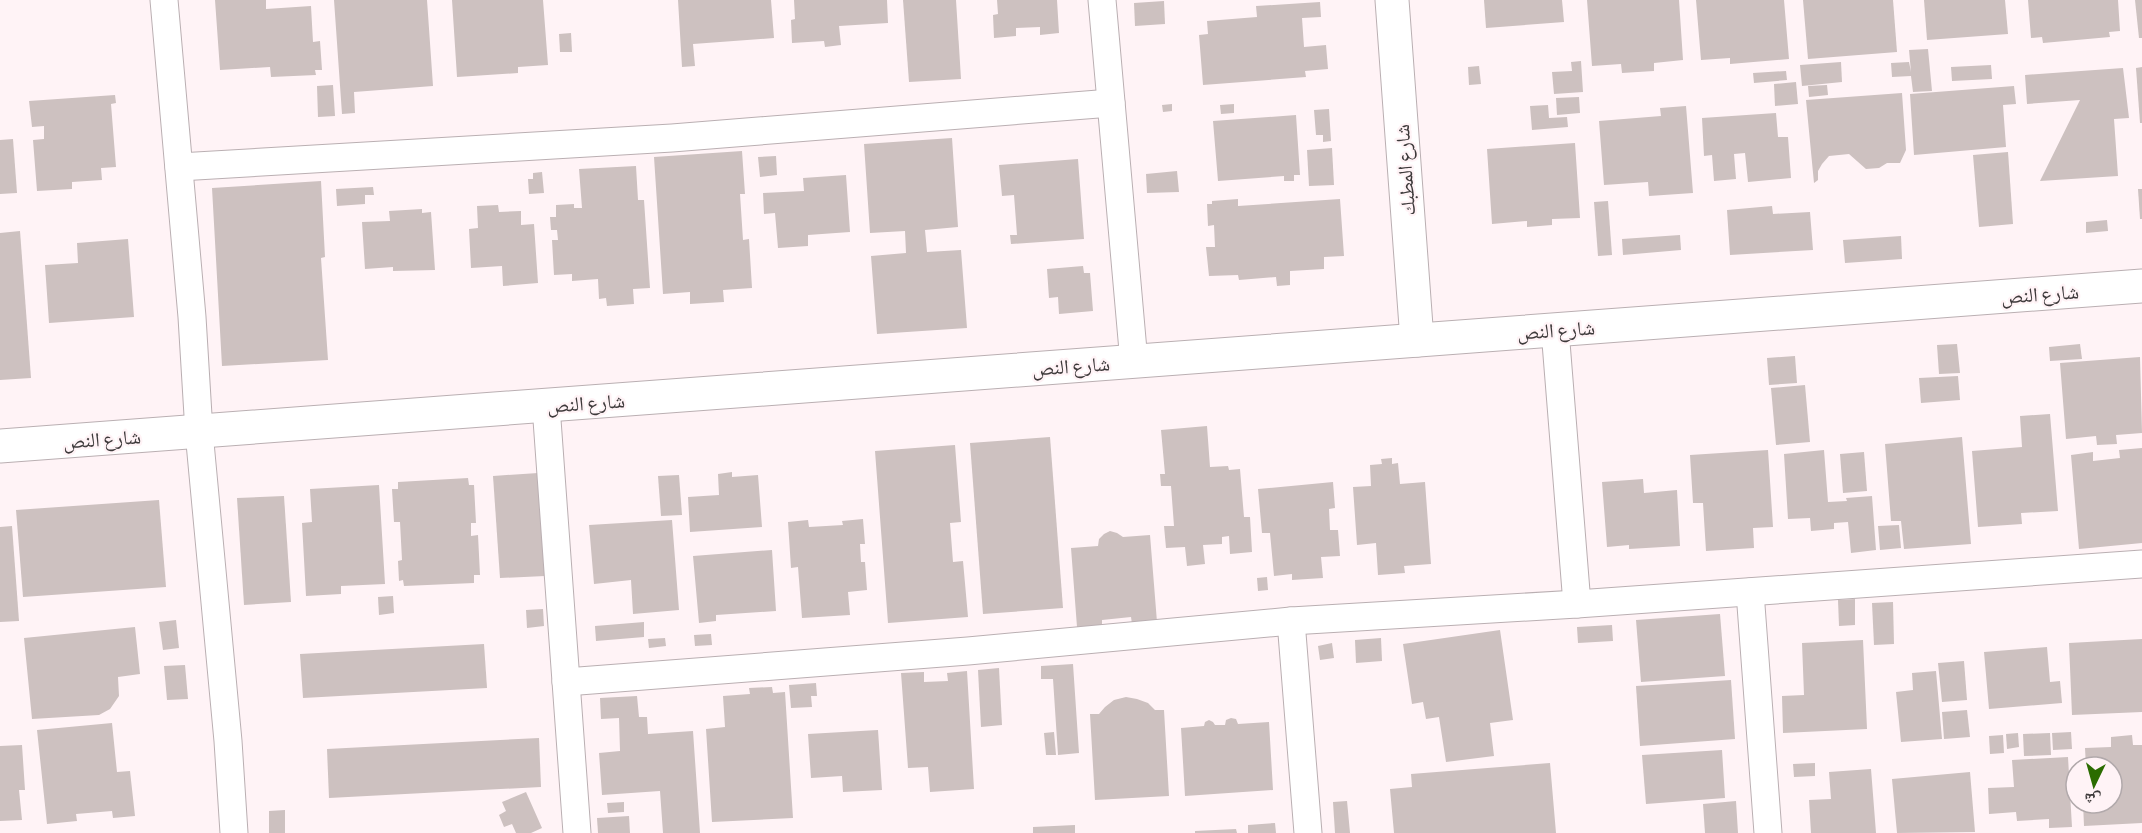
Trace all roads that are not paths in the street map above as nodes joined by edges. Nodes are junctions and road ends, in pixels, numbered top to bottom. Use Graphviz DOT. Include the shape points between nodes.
graph roads {
  1 [pos="164,0"];
  2 [pos="1102,0"];
  3 [pos="1392,0"];
  4 [pos="1111,103"];
  5 [pos="179,167"];
  6 [pos="2142,286"];
  7 [pos="1555,330"];
  8 [pos="1417,340"];
  9 [pos="1134,362"];
  10 [pos="546,406"];
  11 [pos="199,432"];
  12 [pos="0,446"];
  13 [pos="2142,564"];
  14 [pos="1749,592"];
  15 [pos="1577,604"];
  16 [pos="1291,621"];
  17 [pos="566,682"];
  18 [pos="234,833"];
  19 [pos="577,833"];
  20 [pos="1308,833"];
  21 [pos="1768,833"];
  1 -- 5 [label="street"];
  2 -- 4 [label="street"];
  3 -- 8 [label="street, شارع المطبك"];
  4 -- 5 [label="street" via="672,138"];
  4 -- 9 [label="street"];
  5 -- 11 [label="street"];
  6 -- 7 [label="street, شارع النص"];
  7 -- 8 [label="street, شارع النص"];
  7 -- 15 [label="street"];
  8 -- 9 [label="street, شارع النص"];
  9 -- 10 [label="street, شارع النص"];
  10 -- 11 [label="street, شارع النص"];
  10 -- 17 [label="street"];
  11 -- 12 [label="street, شارع النص"];
  11 -- 18 [label="street"];
  13 -- 14 [label="street"];
  14 -- 15 [label="street"];
  14 -- 21 [label="street"];
  15 -- 16 [label="street"];
  16 -- 17 [label="street"];
  16 -- 20 [label="street"];
  17 -- 19 [label="street"];
}
